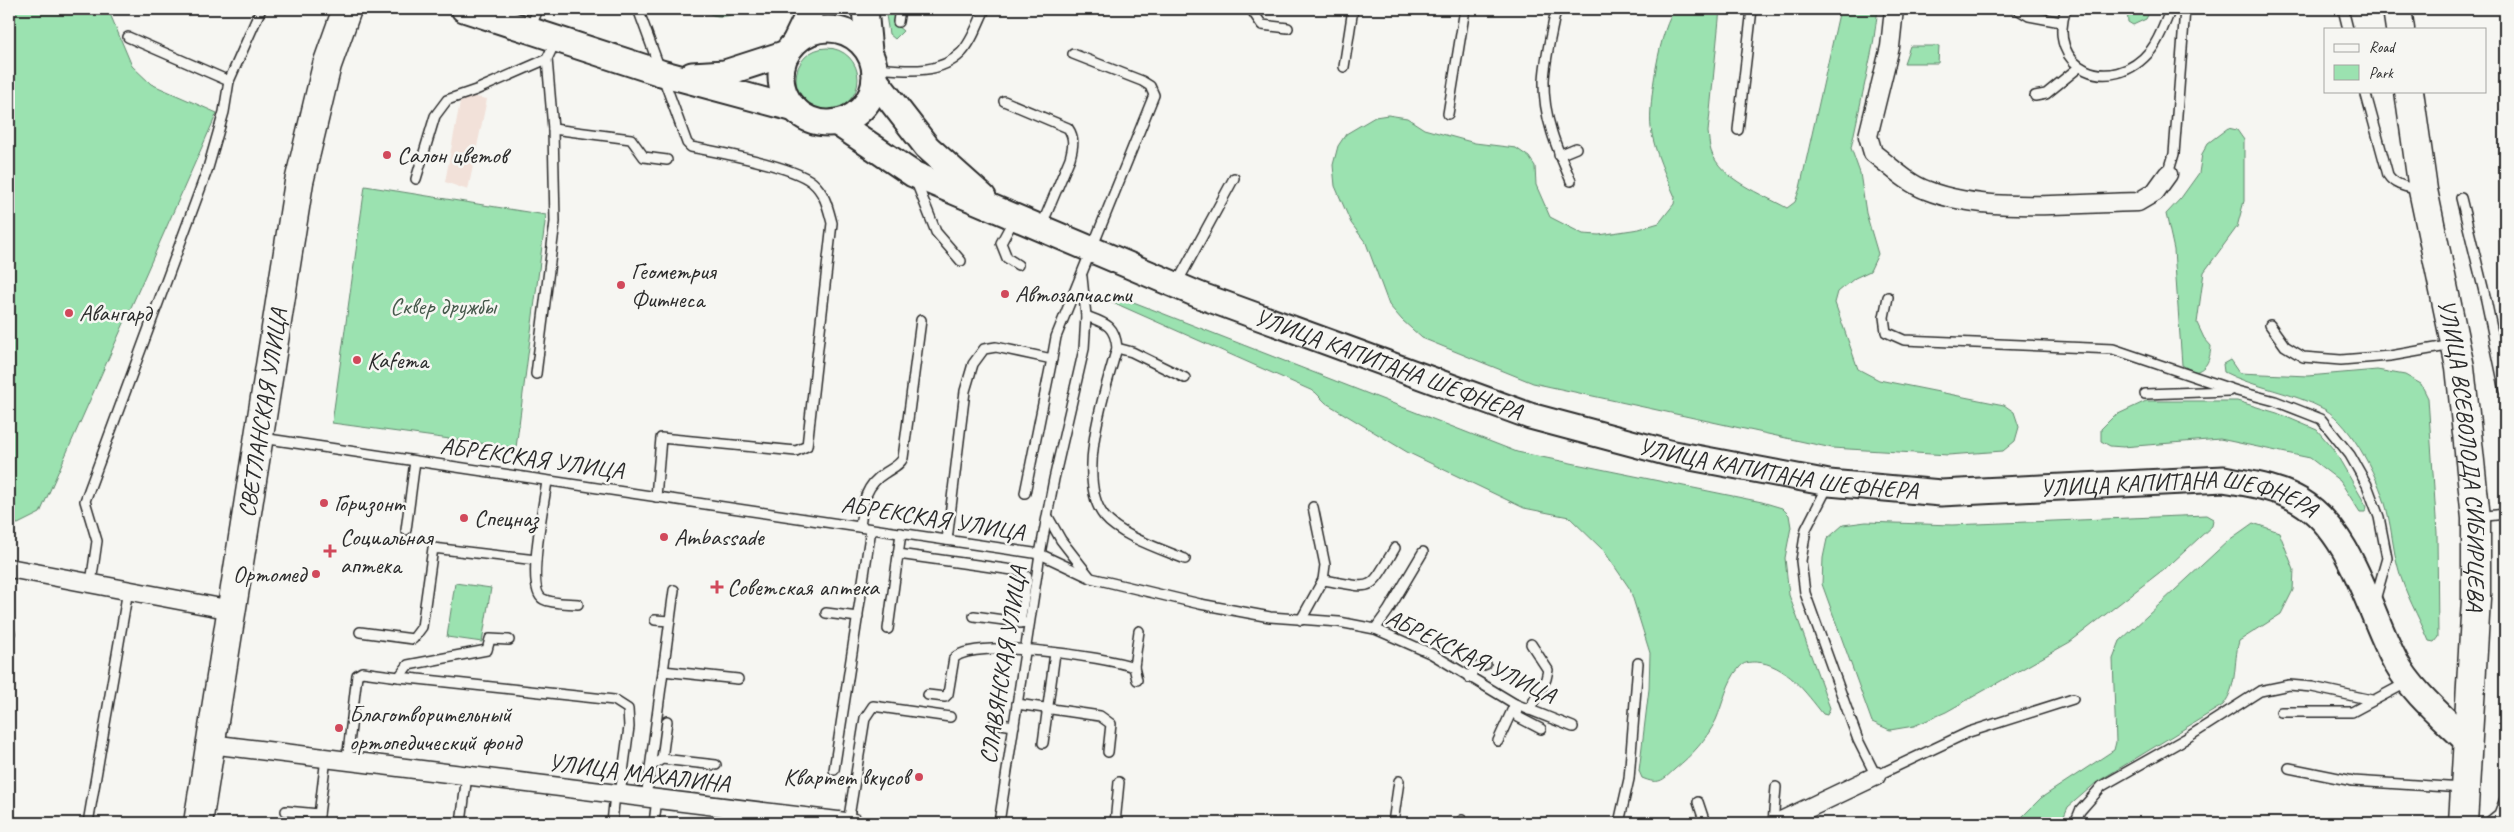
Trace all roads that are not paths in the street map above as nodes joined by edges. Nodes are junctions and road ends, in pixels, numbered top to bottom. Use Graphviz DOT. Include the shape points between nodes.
graph roads {
  1 [pos="261,9"];
  2 [pos="348,9"];
  3 [pos="464,9"];
  4 [pos="538,9"];
  5 [pos="638,9"];
  6 [pos="811,9"];
  7 [pos="865,9"];
  8 [pos="900,9"];
  9 [pos="985,9"];
  10 [pos="1251,9"];
  11 [pos="1353,9"];
  12 [pos="1465,9"];
  13 [pos="1556,9"];
  14 [pos="1752,9"];
  15 [pos="1894,9"];
  16 [pos="2017,9"];
  17 [pos="2066,9"];
  18 [pos="2171,9"];
  19 [pos="2185,9"];
  20 [pos="2343,9"];
  21 [pos="2397,9"];
  22 [pos="898,22"];
  23 [pos="2061,22"];
  24 [pos="1288,28"];
  25 [pos="2348,28"];
  26 [pos="2400,28"];
  27 [pos="529,31"];
  28 [pos="128,37"];
  29 [pos="791,47"];
  30 [pos="551,49"];
  31 [pos="1073,54"];
  32 [pos="873,66"];
  33 [pos="1344,67"];
  34 [pos="2078,68"];
  35 [pos="667,74"];
  36 [pos="229,81"];
  37 [pos="2366,92"];
  38 [pos="2409,92"];
  39 [pos="2035,96"];
  40 [pos="1004,101"];
  41 [pos="795,109"];
  42 [pos="1448,114"];
  43 [pos="836,122"];
  44 [pos="553,129"];
  45 [pos="1738,130"];
  46 [pos="1576,148"];
  47 [pos="1559,155"];
  48 [pos="667,160"];
  49 [pos="913,174"];
  50 [pos="2168,174"];
  51 [pos="1234,178"];
  52 [pos="416,179"];
  53 [pos="1571,181"];
  54 [pos="2423,190"];
  55 [pos="2461,198"];
  56 [pos="1006,212"];
  57 [pos="1040,228"];
  58 [pos="1092,249"];
  59 [pos="961,261"];
  60 [pos="1018,265"];
  61 [pos="1082,274"];
  62 [pos="1176,285"];
  63 [pos="1888,297"];
  64 [pos="1086,316"];
  65 [pos="921,320"];
  66 [pos="2270,326"];
  67 [pos="2455,344"];
  68 [pos="1117,348"];
  69 [pos="1052,359"];
  70 [pos="536,374"];
  71 [pos="1185,378"];
  72 [pos="2237,391"];
  73 [pos="2505,391"];
  74 [pos="2145,394"];
  75 [pos="259,438"];
  76 [pos="415,461"];
  77 [pos="547,481"];
  78 [pos="1830,483"];
  79 [pos="1025,494"];
  80 [pos="656,497"];
  81 [pos="1313,507"];
  82 [pos="2505,514"];
  83 [pos="1048,517"];
  84 [pos="2476,518"];
  85 [pos="860,527"];
  86 [pos="871,529"];
  87 [pos="406,530"];
  88 [pos="901,533"];
  89 [pos="947,540"];
  90 [pos="1395,548"];
  91 [pos="1423,552"];
  92 [pos="898,554"];
  93 [pos="1040,554"];
  94 [pos="536,560"];
  95 [pos="1185,560"];
  96 [pos="9,568"];
  97 [pos="1091,578"];
  98 [pos="1323,580"];
  99 [pos="90,583"];
  100 [pos="128,590"];
  101 [pos="674,590"];
  102 [pos="578,604"];
  103 [pos="232,610"];
  104 [pos="2372,610"];
  105 [pos="826,613"];
  106 [pos="974,616"];
  107 [pos="858,617"];
  108 [pos="655,620"];
  109 [pos="1301,620"];
  110 [pos="670,621"];
  111 [pos="1020,623"];
  112 [pos="1030,624"];
  113 [pos="888,629"];
  114 [pos="1375,629"];
  115 [pos="1139,631"];
  116 [pos="360,632"];
  117 [pos="509,640"];
  118 [pos="1531,644"];
  119 [pos="1026,648"];
  120 [pos="1055,653"];
  121 [pos="1638,663"];
  122 [pos="1486,664"];
  123 [pos="1134,667"];
  124 [pos="663,671"];
  125 [pos="399,676"];
  126 [pos="1469,678"];
  127 [pos="738,679"];
  128 [pos="1136,680"];
  129 [pos="2408,682"];
  130 [pos="928,695"];
  131 [pos="2073,699"];
  132 [pos="2372,700"];
  133 [pos="1018,704"];
  134 [pos="1515,704"];
  135 [pos="1048,708"];
  136 [pos="1529,710"];
  137 [pos="2281,712"];
  138 [pos="950,717"];
  139 [pos="667,721"];
  140 [pos="994,724"];
  141 [pos="1014,726"];
  142 [pos="1573,727"];
  143 [pos="1540,729"];
  144 [pos="1498,741"];
  145 [pos="2468,742"];
  146 [pos="1043,743"];
  147 [pos="210,744"];
  148 [pos="1108,752"];
  149 [pos="326,758"];
  150 [pos="662,759"];
  151 [pos="346,761"];
  152 [pos="716,764"];
  153 [pos="650,767"];
  154 [pos="2289,768"];
  155 [pos="834,770"];
  156 [pos="467,776"];
  157 [pos="1876,776"];
  158 [pos="1398,781"];
  159 [pos="1119,782"];
  160 [pos="1776,787"];
  161 [pos="2465,788"];
  162 [pos="618,794"];
  163 [pos="652,798"];
  164 [pos="2505,799"];
  165 [pos="1698,802"];
  166 [pos="286,810"];
  167 [pos="319,819"];
  168 [pos="787,819"];
  169 [pos="88,823"];
  170 [pos="198,823"];
  171 [pos="461,823"];
  172 [pos="612,823"];
  173 [pos="654,823"];
  174 [pos="848,823"];
  175 [pos="854,823"];
  176 [pos="999,823"];
  177 [pos="1115,823"];
  178 [pos="1393,823"];
  179 [pos="1619,823"];
  180 [pos="1705,823"];
  181 [pos="1773,823"];
  182 [pos="1777,823"];
  183 [pos="2075,823"];
  184 [pos="2463,823"];
  185 [pos="2488,823"];
  1 -- 36 [label="lane"];
  2 -- 75 [label="main road, СВЕТЛАНСКАЯ УЛИЦА" via="327,65 299,182"];
  3 -- 27 [label="main road"];
  4 -- 27 [label="lane"];
  5 -- 35 [label="lane"];
  6 -- 29 [label="main road"];
  7 -- 32 [label="main road"];
  8 -- 22 [label="lane"];
  9 -- 32 [label="lane" via="967,46 950,61 913,71"];
  10 -- 24 [label="lane" via="1262,25"];
  11 -- 33 [label="lane"];
  12 -- 42 [label="lane"];
  13 -- 47 [label="lane" via="1544,81 1548,118"];
  14 -- 45 [label="lane"];
  15 -- 50 [label="street" via="1890,48 1868,136 1873,153 1924,190 1960,201 1992,204 2138,202 2155,192"];
  16 -- 23 [label="lane" via="2029,16"];
  17 -- 23 [label="lane"];
  18 -- 34 [label="lane" via="2152,50 2131,68 2098,76"];
  19 -- 50 [label="lane" via="2174,154"];
  20 -- 25 [label="lane"];
  21 -- 26 [label="main road"];
  23 -- 34 [label="lane" via="2065,45"];
  27 -- 30 [label="main road"];
  28 -- 36 [label="lane"];
  29 -- 32 [label="main road" via="813,31 834,28 854,35"];
  29 -- 35 [label="main road" via="725,73"];
  29 -- 41 [label="main road" via="782,67 781,82"];
  30 -- 35 [label="main road"];
  30 -- 44 [label="lane"];
  30 -- 52 [label="lane" via="476,90 447,100 434,116"];
  31 -- 58 [label="lane, СЛАВЯНСКАЯ УЛИЦА" via="1142,81 1150,86 1154,95"];
  32 -- 43 [label="main road" via="869,100 855,115"];
  32 -- 56 [label="main road, УЛИЦА КАПИТАНА ШЕФНЕРА" via="927,147"];
  34 -- 39 [label="lane" via="2046,94"];
  35 -- 41 [label="main road"];
  35 -- 80 [label="lane" via="679,125 691,147 732,155 797,174 812,182 825,197 832,223 807,446 796,451 661,438"];
  36 -- 99 [label="lane" via="208,168 85,501 97,541"];
  37 -- 54 [label="lane" via="2392,182"];
  38 -- 54 [label="main road, УЛИЦА ВСЕВОЛОДА СИБИРЦЕВА"];
  40 -- 57 [label="lane" via="1068,128 1072,134 1070,158"];
  41 -- 43 [label="main road" via="807,118"];
  43 -- 49 [label="main road, УЛИЦА КАПИТАНА ШЕФНЕРА"];
  44 -- 48 [label="lane" via="631,139 644,157"];
  44 -- 70 [label="lane" via="554,222"];
  46 -- 47 [label="lane"];
  47 -- 53 [label="lane"];
  49 -- 56 [label="main road, УЛИЦА КАПИТАНА ШЕФНЕРА"];
  49 -- 59 [label="lane" via="936,232"];
  51 -- 62 [label="lane"];
  54 -- 67 [label="main road, УЛИЦА ВСЕВОЛОДА СИБИРЦЕВА"];
  55 -- 73 [label="lane"];
  56 -- 57 [label="main road, УЛИЦА КАПИТАНА ШЕФНЕРА"];
  56 -- 60 [label="lane" via="1001,243 1007,258"];
  57 -- 58 [label="main road, УЛИЦА КАПИТАНА ШЕФНЕРА"];
  58 -- 61 [label="lane, СЛАВЯНСКАЯ УЛИЦА"];
  58 -- 62 [label="main road, УЛИЦА КАПИТАНА ШЕФНЕРА"];
  61 -- 64 [label="lane, СЛАВЯНСКАЯ УЛИЦА"];
  61 -- 69 [label="lane" via="1056,337"];
  62 -- 78 [label="main road, УЛИЦА КАПИТАНА ШЕФНЕРА" via="1530,416 1669,452"];
  63 -- 72 [label="lane" via="1884,316 1886,332 1904,340 2112,349"];
  64 -- 68 [label="lane" via="1106,323 1116,335"];
  64 -- 83 [label="lane, СЛАВЯНСКАЯ УЛИЦА" via="1084,349"];
  65 -- 85 [label="lane" via="904,458 874,480 867,490"];
  66 -- 67 [label="lane" via="2285,346 2303,357 2341,360 2390,356"];
  67 -- 84 [label="main road, УЛИЦА ВСЕВОЛОДА СИБИРЦЕВА" via="2469,437"];
  68 -- 71 [label="lane"];
  68 -- 95 [label="lane" via="1093,446 1093,493 1104,516 1128,534"];
  69 -- 79 [label="lane"];
  69 -- 89 [label="lane" via="996,347 984,349 974,364 964,391"];
  72 -- 74 [label="lane"];
  72 -- 104 [label="lane" via="2275,401 2321,419 2350,455 2367,485 2379,517 2387,558"];
  75 -- 76 [label="lane, АБРЕКСКАЯ УЛИЦА"];
  75 -- 103 [label="main road, СВЕТЛАНСКАЯ УЛИЦА"];
  76 -- 77 [label="lane, АБРЕКСКАЯ УЛИЦА"];
  76 -- 87 [label="lane"];
  77 -- 80 [label="lane, АБРЕКСКАЯ УЛИЦА"];
  77 -- 94 [label="lane"];
  78 -- 104 [label="main road, УЛИЦА КАПИТАНА ШЕФНЕРА" via="1941,494 2224,479 2266,486 2299,500 2320,516 2337,536"];
  78 -- 157 [label="lane" via="1806,529 1800,561 1805,593 1858,740"];
  80 -- 85 [label="lane, АБРЕКСКАЯ УЛИЦА"];
  81 -- 98 [label="lane" via="1325,565"];
  82 -- 84 [label="lane"];
  83 -- 93 [label="lane, СЛАВЯНСКАЯ УЛИЦА"];
  83 -- 97 [label="lane" via="1061,540"];
  84 -- 145 [label="main road, УЛИЦА ВСЕВОЛОДА СИБИРЦЕВА" via="2476,599"];
  85 -- 86 [label="lane, АБРЕКСКАЯ УЛИЦА"];
  86 -- 88 [label="lane, АБРЕКСКАЯ УЛИЦА"];
  86 -- 107 [label="lane"];
  88 -- 89 [label="lane, АБРЕКСКАЯ УЛИЦА"];
  88 -- 92 [label="lane"];
  89 -- 93 [label="lane, АБРЕКСКАЯ УЛИЦА"];
  90 -- 98 [label="lane" via="1374,583 1365,587"];
  91 -- 114 [label="lane"];
  92 -- 111 [label="lane" via="1020,571 1027,577"];
  92 -- 113 [label="lane"];
  93 -- 97 [label="lane, АБРЕКСКАЯ УЛИЦА"];
  93 -- 112 [label="lane, СЛАВЯНСКАЯ УЛИЦА"];
  94 -- 102 [label="lane" via="539,596 544,600"];
  94 -- 116 [label="lane" via="430,547 422,627 413,639"];
  96 -- 99 [label="street"];
  97 -- 109 [label="lane, АБРЕКСКАЯ УЛИЦА" via="1200,604"];
  98 -- 109 [label="lane"];
  99 -- 100 [label="street"];
  100 -- 103 [label="street"];
  100 -- 169 [label="lane"];
  101 -- 110 [label="lane"];
  103 -- 147 [label="main road, СВЕТЛАНСКАЯ УЛИЦА"];
  104 -- 129 [label="main road, УЛИЦА КАПИТАНА ШЕФНЕРА"];
  105 -- 107 [label="lane"];
  106 -- 111 [label="lane"];
  107 -- 155 [label="lane"];
  108 -- 110 [label="lane"];
  109 -- 114 [label="lane, АБРЕКСКАЯ УЛИЦА" via="1340,622"];
  110 -- 124 [label="lane"];
  111 -- 112 [label="lane"];
  112 -- 119 [label="lane, СЛАВЯНСКАЯ УЛИЦА"];
  114 -- 126 [label="lane, АБРЕКСКАЯ УЛИЦА" via="1408,642"];
  115 -- 123 [label="lane"];
  117 -- 125 [label="lane" via="490,639 487,650 408,665"];
  118 -- 136 [label="lane" via="1548,670"];
  119 -- 120 [label="lane"];
  119 -- 130 [label="lane" via="958,655 954,658 948,694 945,697"];
  119 -- 133 [label="lane, СЛАВЯНСКАЯ УЛИЦА"];
  120 -- 123 [label="lane"];
  120 -- 135 [label="lane"];
  121 -- 179 [label="lane" via="1628,779"];
  122 -- 126 [label="lane" via="1475,668"];
  123 -- 128 [label="lane"];
  124 -- 127 [label="lane"];
  124 -- 153 [label="lane"];
  125 -- 151 [label="lane" via="362,672 357,675"];
  125 -- 162 [label="lane" via="614,700 628,709 629,727"];
  126 -- 134 [label="lane, АБРЕКСКАЯ УЛИЦА"];
  129 -- 132 [label="lane"];
  129 -- 145 [label="main road, УЛИЦА КАПИТАНА ШЕФНЕРА"];
  131 -- 157 [label="lane" via="1969,732"];
  132 -- 137 [label="lane" via="2352,712"];
  132 -- 183 [label="lane" via="2290,685 2260,691 2102,786 2080,811"];
  133 -- 135 [label="lane"];
  133 -- 141 [label="lane, СЛАВЯНСКАЯ УЛИЦА"];
  134 -- 136 [label="lane, АБРЕКСКАЯ УЛИЦА"];
  134 -- 143 [label="lane" via="1518,717"];
  134 -- 144 [label="lane"];
  135 -- 146 [label="lane"];
  135 -- 148 [label="lane" via="1100,716 1111,724"];
  136 -- 142 [label="lane, АБРЕКСКАЯ УЛИЦА"];
  138 -- 174 [label="lane" via="873,706 865,718"];
  139 -- 150 [label="lane"];
  140 -- 141 [label="lane"];
  141 -- 176 [label="lane, СЛАВЯНСКАЯ УЛИЦА"];
  145 -- 161 [label="main road, УЛИЦА ВСЕВОЛОДА СИБИРЦЕВА"];
  147 -- 149 [label="street, УЛИЦА МАХАЛИНА"];
  147 -- 170 [label="main road, СВЕТЛАНСКАЯ УЛИЦА"];
  149 -- 151 [label="street, УЛИЦА МАХАЛИНА"];
  149 -- 167 [label="lane"];
  150 -- 152 [label="lane"];
  150 -- 153 [label="lane"];
  151 -- 156 [label="street, УЛИЦА МАХАЛИНА"];
  153 -- 163 [label="lane"];
  154 -- 161 [label="lane" via="2353,781"];
  156 -- 162 [label="street, УЛИЦА МАХАЛИНА"];
  156 -- 171 [label="lane"];
  157 -- 182 [label="street"];
  158 -- 178 [label="lane"];
  159 -- 177 [label="lane"];
  160 -- 181 [label="lane"];
  161 -- 184 [label="main road, УЛИЦА ВСЕВОЛОДА СИБИРЦЕВА"];
  162 -- 163 [label="street, УЛИЦА МАХАЛИНА"];
  162 -- 172 [label="lane"];
  163 -- 168 [label="street, УЛИЦА МАХАЛИНА"];
  163 -- 173 [label="lane"];
  164 -- 185 [label="lane" via="2499,814"];
  165 -- 180 [label="lane"];
  166 -- 167 [label="lane"];
  168 -- 174 [label="street, УЛИЦА МАХАЛИНА"];
  174 -- 175 [label="street, УЛИЦА МАХАЛИНА"];
}
